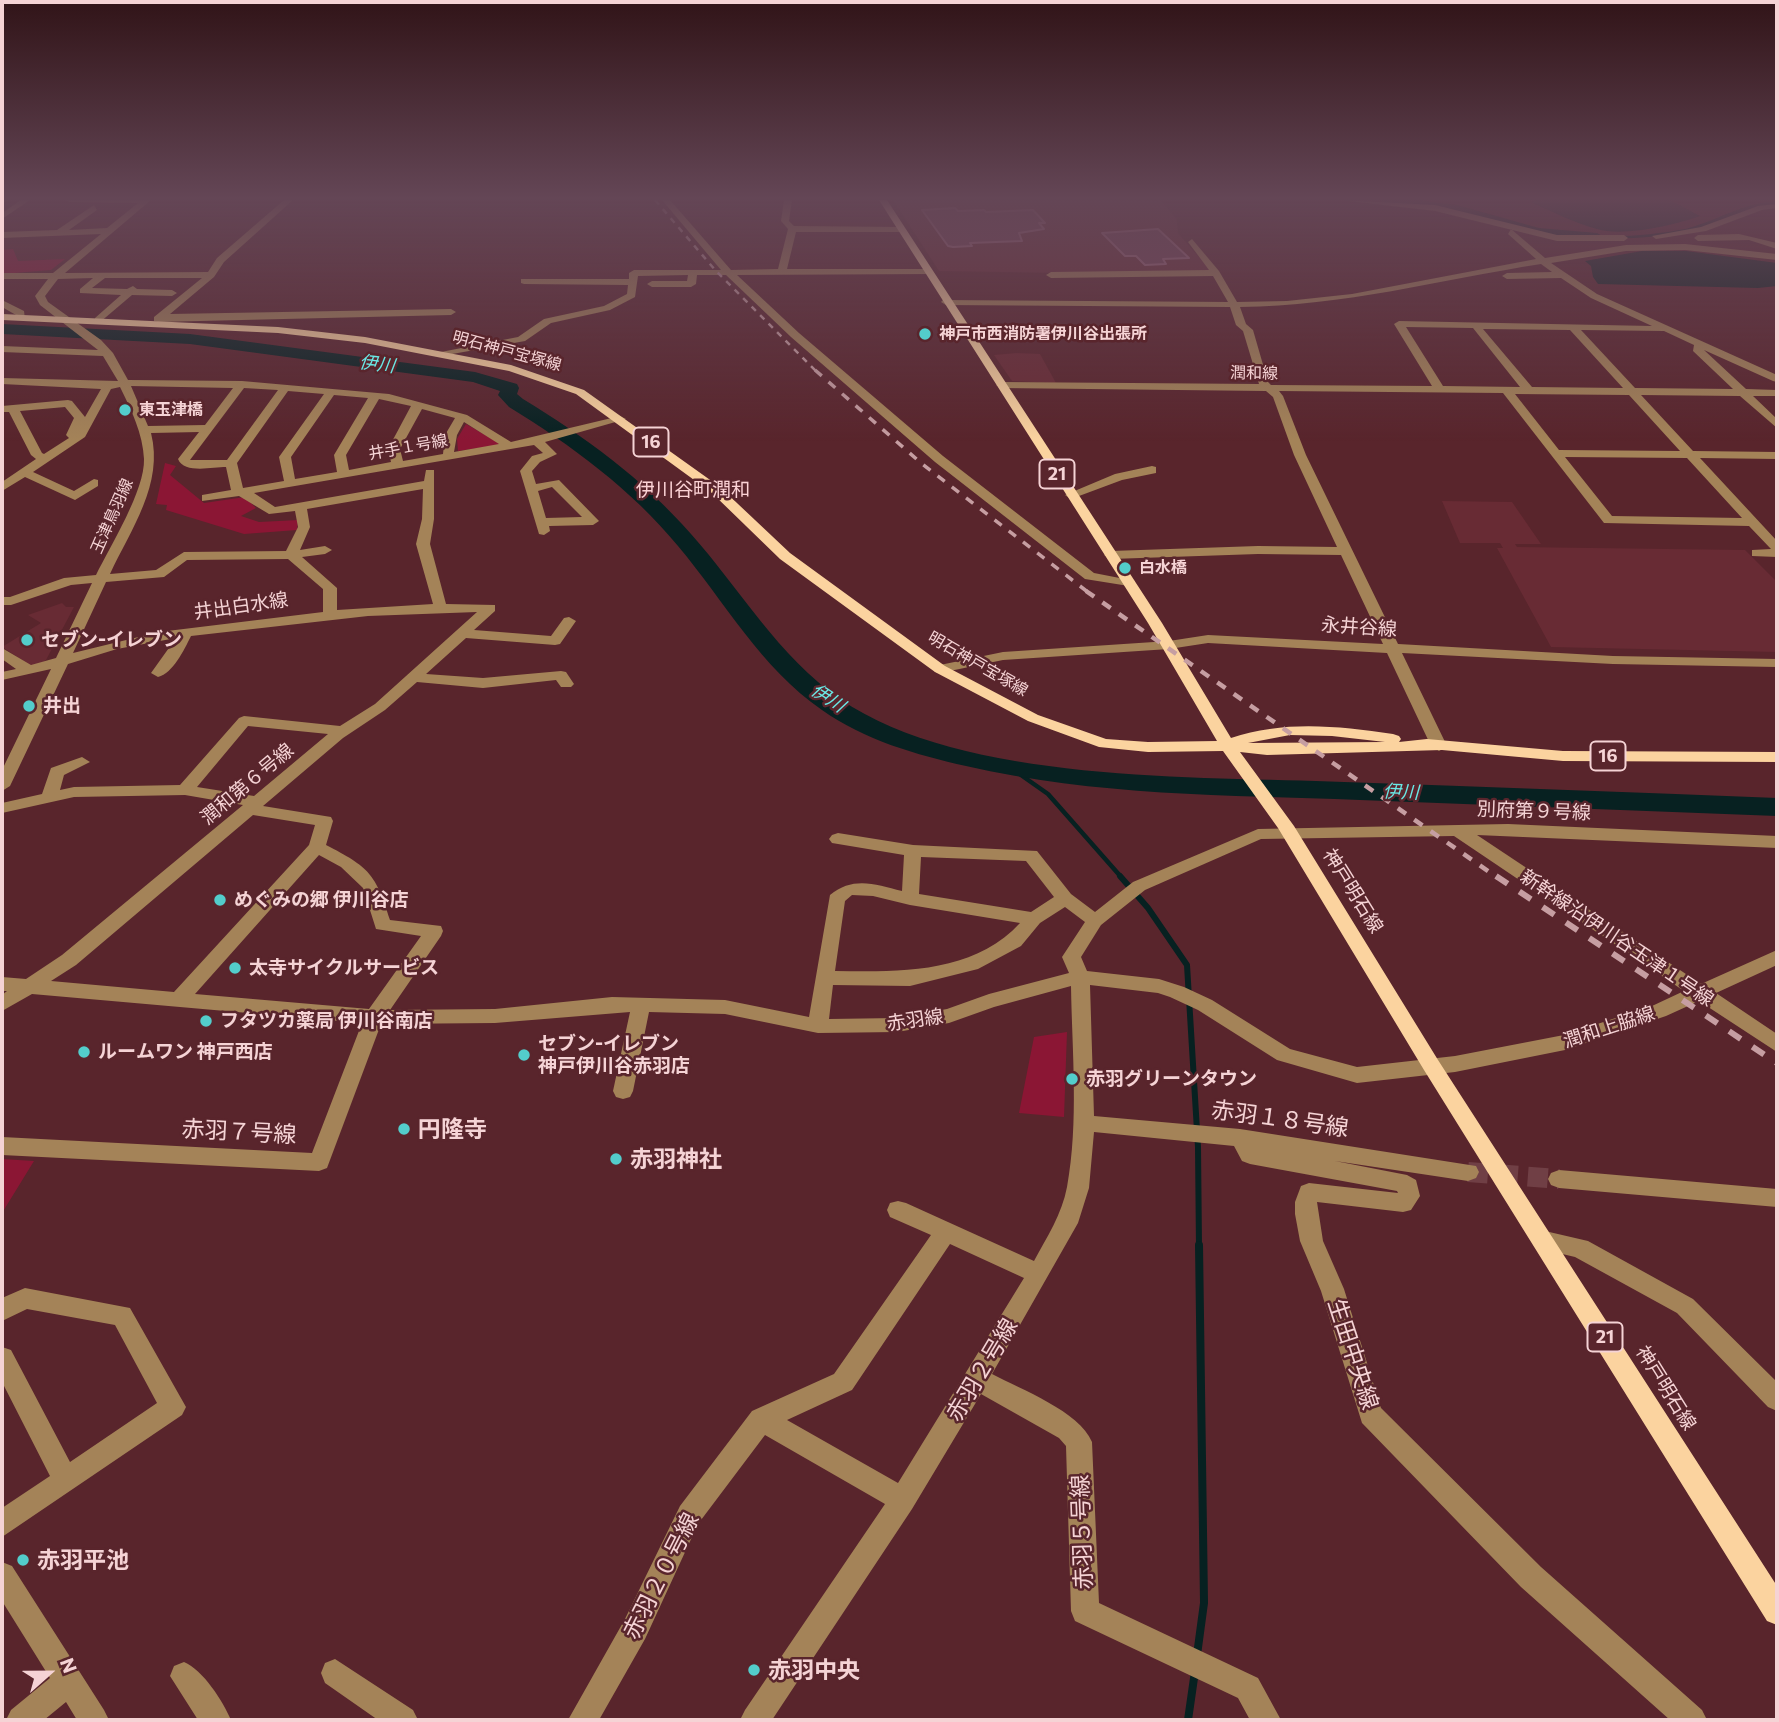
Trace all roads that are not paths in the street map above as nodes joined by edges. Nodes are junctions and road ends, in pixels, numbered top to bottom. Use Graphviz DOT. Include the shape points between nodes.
graph roads {
  1 [pos="53,280"];
  2 [pos="96,280"];
  3 [pos="143,280"];
  4 [pos="187,280"];
  5 [pos="204,280"];
  6 [pos="737,280"];
  7 [pos="934,280"];
  8 [pos="1221,280"];
  9 [pos="1437,280"];
  10 [pos="1571,280"];
  11 [pos="524,281"];
  12 [pos="633,283"];
  13 [pos="129,292"];
  14 [pos="172,293"];
  15 [pos="946,302"];
  16 [pos="2,303"];
  17 [pos="1236,305"];
  18 [pos="451,312"];
  19 [pos="325,315"];
  20 [pos="2,317"];
  21 [pos="23,317"];
  22 [pos="65,319"];
  23 [pos="99,320"];
  24 [pos="152,320"];
  25 [pos="1475,325"];
  26 [pos="1573,328"];
  27 [pos="1668,329"];
  28 [pos="307,334"];
  29 [pos="1701,344"];
  30 [pos="2,349"];
  31 [pos="108,353"];
  32 [pos="445,354"];
  33 [pos="1777,379"];
  34 [pos="2,382"];
  35 [pos="117,384"];
  36 [pos="242,384"];
  37 [pos="1001,385"];
  38 [pos="285,388"];
  39 [pos="1270,388"];
  40 [pos="1440,390"];
  41 [pos="331,391"];
  42 [pos="1507,391"];
  43 [pos="1529,391"];
  44 [pos="1633,392"];
  45 [pos="1742,392"];
  46 [pos="1777,393"];
  47 [pos="376,395"];
  48 [pos="421,405"];
  49 [pos="7,408"];
  50 [pos="463,417"];
  51 [pos="617,420"];
  52 [pos="1777,425"];
  53 [pos="208,428"];
  54 [pos="144,430"];
  55 [pos="537,440"];
  56 [pos="509,446"];
  57 [pos="57,449"];
  58 [pos="1556,453"];
  59 [pos="1690,455"];
  60 [pos="1777,455"];
  61 [pos="449,456"];
  62 [pos="44,458"];
  63 [pos="431,459"];
  64 [pos="231,463"];
  65 [pos="398,465"];
  66 [pos="1152,470"];
  67 [pos="23,472"];
  68 [pos="344,474"];
  69 [pos="94,483"];
  70 [pos="290,483"];
  71 [pos="430,484"];
  72 [pos="3,485"];
  73 [pos="531,489"];
  74 [pos="238,492"];
  75 [pos="1071,495"];
  76 [pos="206,498"];
  77 [pos="300,507"];
  78 [pos="1752,522"];
  79 [pos="1776,549"];
  80 [pos="325,550"];
  81 [pos="1346,551"];
  82 [pos="1757,553"];
  83 [pos="291,555"];
  84 [pos="1111,555"];
  85 [pos="103,579"];
  86 [pos="1130,584"];
  87 [pos="2,601"];
  88 [pos="440,606"];
  89 [pos="490,608"];
  90 [pos="330,614"];
  91 [pos="569,621"];
  92 [pos="186,633"];
  93 [pos="462,633"];
  94 [pos="1168,645"];
  95 [pos="1392,648"];
  96 [pos="2,652"];
  97 [pos="63,660"];
  98 [pos="1777,663"];
  99 [pos="940,669"];
  100 [pos="26,672"];
  101 [pos="158,673"];
  102 [pos="2,676"];
  103 [pos="414,677"];
  104 [pos="2,684"];
  105 [pos="566,684"];
  106 [pos="344,731"];
  107 [pos="1439,746"];
  108 [pos="1233,752"];
  109 [pos="1777,757"];
  110 [pos="82,762"];
  111 [pos="2,786"];
  112 [pos="185,790"];
  113 [pos="50,796"];
  114 [pos="254,806"];
  115 [pos="2,808"];
  116 [pos="1287,829"];
  117 [pos="1458,830"];
  118 [pos="838,839"];
  119 [pos="1777,842"];
  120 [pos="317,847"];
  121 [pos="913,851"];
  122 [pos="1065,898"];
  123 [pos="910,899"];
  124 [pos="1034,919"];
  125 [pos="1095,921"];
  126 [pos="1777,957"];
  127 [pos="1080,977"];
  128 [pos="825,978"];
  129 [pos="2,984"];
  130 [pos="26,987"];
  131 [pos="1698,993"];
  132 [pos="177,1000"];
  133 [pos="2,1004"];
  134 [pos="640,1005"];
  135 [pos="374,1017"];
  136 [pos="818,1026"];
  137 [pos="1777,1044"];
  138 [pos="1431,1065"];
  139 [pos="623,1091"];
  140 [pos="1084,1123"];
  141 [pos="1240,1138"];
  142 [pos="2,1146"];
  143 [pos="1468,1172"];
  144 [pos="1559,1179"];
  145 [pos="1777,1198"];
  146 [pos="898,1210"];
  147 [pos="946,1232"];
  148 [pos="1545,1241"];
  149 [pos="1039,1274"];
  150 [pos="2,1310"];
  151 [pos="2,1358"];
  152 [pos="977,1379"];
  153 [pos="1777,1399"];
  154 [pos="761,1419"];
  155 [pos="66,1480"];
  156 [pos="903,1500"];
  157 [pos="2,1524"];
  158 [pos="2,1576"];
  159 [pos="1777,1611"];
  160 [pos="335,1673"];
  161 [pos="184,1676"];
  162 [pos="69,1681"];
  163 [pos="21,1720"];
  164 [pos="94,1720"];
  165 [pos="216,1720"];
  166 [pos="402,1720"];
  167 [pos="583,1720"];
  168 [pos="755,1720"];
  169 [pos="1266,1720"];
  170 [pos="1692,1720"];
  1 -- 22 [label="street, 玉津鳥羽線" via="40,296 47,308"];
  2 -- 13 [label="street" via="83,291"];
  3 -- 13 [label="street"];
  4 -- 14 [label="street"];
  5 -- 24 [label="street"];
  6 -- 86 [label="street" via="976,488 1090,576"];
  7 -- 15 [label="main road, 神戸明石線 / 21"];
  8 -- 17 [label="street"];
  9 -- 17 [label="street" via="1352,297"];
  10 -- 27 [label="street" via="1594,296"];
  11 -- 12 [label="street"];
  12 -- 32 [label="street" via="632,295 607,308 548,321 521,339"];
  13 -- 14 [label="street"];
  13 -- 23 [label="street"];
  14 -- 24 [label="street"];
  15 -- 17 [label="street"];
  15 -- 37 [label="main road, 神戸明石線 / 21"];
  16 -- 21 [label="street"];
  17 -- 39 [label="street" via="1263,383"];
  18 -- 19 [label="street"];
  19 -- 24 [label="street"];
  19 -- 28 [label="street"];
  20 -- 21 [label="main road, 明石神戸宝塚線 / 16"];
  21 -- 22 [label="main road, 明石神戸宝塚線 / 16"];
  22 -- 23 [label="main road, 明石神戸宝塚線 / 16"];
  22 -- 31 [label="street, 玉津鳥羽線"];
  23 -- 24 [label="main road, 明石神戸宝塚線 / 16"];
  24 -- 28 [label="main road, 明石神戸宝塚線 / 16"];
  25 -- 26 [label="street"];
  25 -- 40 [label="street" via="1399,324"];
  25 -- 43 [label="street"];
  26 -- 27 [label="street"];
  26 -- 44 [label="street"];
  27 -- 29 [label="street"];
  28 -- 32 [label="main road, 明石神戸宝塚線 / 16"];
  29 -- 33 [label="street"];
  29 -- 45 [label="street" via="1697,349"];
  30 -- 31 [label="street"];
  31 -- 35 [label="street, 玉津鳥羽線"];
  32 -- 51 [label="main road, 明石神戸宝塚線 / 16" via="511,368 580,392"];
  34 -- 35 [label="street"];
  35 -- 36 [label="street"];
  35 -- 54 [label="street, 玉津鳥羽線"];
  35 -- 57 [label="street" via="107,387 81,435"];
  36 -- 38 [label="street"];
  36 -- 53 [label="street"];
  37 -- 39 [label="street, 潤和線"];
  37 -- 75 [label="main road, 神戸明石線 / 21"];
  38 -- 41 [label="street"];
  38 -- 64 [label="street"];
  39 -- 40 [label="street, 潤和線"];
  39 -- 81 [label="street" via="1278,396 1300,455"];
  40 -- 42 [label="street, 潤和線"];
  41 -- 47 [label="street"];
  41 -- 70 [label="street" via="285,457"];
  42 -- 43 [label="street, 潤和線"];
  42 -- 58 [label="street"];
  43 -- 44 [label="street, 潤和線"];
  44 -- 45 [label="street, 潤和線"];
  44 -- 59 [label="street"];
  45 -- 46 [label="street, 潤和線"];
  45 -- 52 [label="street"];
  47 -- 48 [label="street"];
  47 -- 68 [label="street" via="340,455"];
  48 -- 50 [label="street"];
  48 -- 65 [label="street" via="394,449"];
  49 -- 57 [label="street" via="68,403 79,418 73,435"];
  49 -- 62 [label="street" via="37,455"];
  50 -- 56 [label="street"];
  50 -- 61 [label="street" via="446,445"];
  51 -- 55 [label="street, 井手１号線"];
  51 -- 99 [label="main road, 明石神戸宝塚線 / 16" via="716,489 785,556"];
  53 -- 54 [label="street"];
  53 -- 64 [label="street" via="184,459 186,464"];
  54 -- 85 [label="street, 玉津鳥羽線" via="150,458 146,485"];
  55 -- 56 [label="street, 井手１号線"];
  55 -- 73 [label="street" via="551,454 536,459 526,471"];
  56 -- 61 [label="street, 井手１号線"];
  57 -- 62 [label="street"];
  58 -- 59 [label="street"];
  58 -- 78 [label="street" via="1608,520"];
  59 -- 60 [label="street"];
  59 -- 78 [label="street"];
  61 -- 63 [label="street, 井手１号線"];
  62 -- 67 [label="street"];
  63 -- 65 [label="street, 井手１号線"];
  63 -- 71 [label="street"];
  64 -- 74 [label="street"];
  65 -- 68 [label="street, 井手１号線"];
  66 -- 75 [label="street"];
  67 -- 69 [label="street" via="75,496"];
  67 -- 72 [label="street"];
  68 -- 70 [label="street, 井手１号線"];
  70 -- 74 [label="street, 井手１号線"];
  71 -- 77 [label="street"];
  71 -- 88 [label="street" via="423,544"];
  73 -- 73 [label="street" via="555,483 593,521 542,527"];
  74 -- 76 [label="street, 井手１号線"];
  74 -- 77 [label="street" via="273,512"];
  75 -- 84 [label="main road, 神戸明石線 / 21"];
  77 -- 83 [label="street" via="304,527"];
  78 -- 79 [label="street"];
  79 -- 82 [label="street"];
  80 -- 83 [label="street"];
  81 -- 84 [label="street"];
  81 -- 95 [label="street"];
  83 -- 85 [label="street" via="184,556 159,574"];
  83 -- 90 [label="street" via="330,588"];
  84 -- 86 [label="main road, 神戸明石線 / 21"];
  85 -- 87 [label="street" via="69,581"];
  85 -- 97 [label="street, 玉津鳥羽線"];
  86 -- 94 [label="main road, 神戸明石線 / 21"];
  88 -- 89 [label="street, 井出白水線"];
  88 -- 90 [label="street, 井出白水線"];
  89 -- 93 [label="street, 潤和第６号線"];
  90 -- 92 [label="street, 井出白水線"];
  91 -- 93 [label="street" via="555,641"];
  92 -- 97 [label="street, 井出白水線" via="133,641"];
  92 -- 101 [label="street"];
  93 -- 103 [label="street, 潤和第６号線"];
  94 -- 95 [label="street, 永井谷線" via="1221,639"];
  94 -- 99 [label="street, 永井谷線" via="1003,656"];
  94 -- 108 [label="main road, 神戸明石線 / 21"];
  95 -- 98 [label="street, 永井谷線"];
  95 -- 107 [label="street"];
  96 -- 100 [label="street"];
  97 -- 100 [label="street, 井出白水線"];
  97 -- 111 [label="street, 玉津鳥羽線"];
  99 -- 108 [label="main road, 明石神戸宝塚線 / 16" via="1033,718 1105,744"];
  100 -- 102 [label="street, 井出白水線"];
  100 -- 104 [label="street"];
  103 -- 105 [label="street" via="483,683 561,676"];
  103 -- 106 [label="street, 潤和第６号線"];
  106 -- 112 [label="street" via="244,721"];
  106 -- 114 [label="street, 潤和第６号線"];
  107 -- 108 [label="main road, 明石神戸宝塚線 / 16"];
  107 -- 109 [label="main road, 明石神戸宝塚線 / 16" via="1563,756"];
  108 -- 116 [label="main road, 神戸明石線 / 21"];
  110 -- 113 [label="street" via="57,772"];
  112 -- 113 [label="street"];
  112 -- 114 [label="street"];
  113 -- 115 [label="street"];
  114 -- 120 [label="street" via="325,821"];
  114 -- 130 [label="street, 潤和第６号線" via="69,960"];
  116 -- 117 [label="street, 別府第９号線"];
  116 -- 125 [label="street, 別府第９号線" via="1258,834 1139,886"];
  116 -- 138 [label="main road, 神戸明石線 / 21"];
  117 -- 119 [label="street, 別府第９号線"];
  117 -- 131 [label="street, 新幹線沿伊川谷玉津１号線"];
  118 -- 121 [label="street"];
  120 -- 132 [label="street"];
  120 -- 135 [label="street" via="347,863 371,886 383,925 434,931"];
  121 -- 122 [label="street" via="1031,855"];
  121 -- 123 [label="street"];
  122 -- 124 [label="street"];
  122 -- 125 [label="street"];
  123 -- 124 [label="street"];
  123 -- 128 [label="street" via="848,889 836,899"];
  124 -- 128 [label="street" via="1014,941 971,964 910,979"];
  125 -- 127 [label="street, 赤羽２号線" via="1071,957"];
  126 -- 131 [label="street, 潤和上脇線"];
  127 -- 136 [label="street, 赤羽線" via="949,1016 897,1025"];
  127 -- 138 [label="street, 赤羽線" via="1159,985 1189,997 1284,1055 1357,1075"];
  127 -- 140 [label="street, 赤羽２号線"];
  128 -- 136 [label="street"];
  129 -- 130 [label="street, 赤羽線"];
  130 -- 132 [label="street, 赤羽線"];
  130 -- 133 [label="street, 潤和第６号線"];
  131 -- 137 [label="street, 新幹線沿伊川谷玉津１号線"];
  131 -- 138 [label="street, 潤和上脇線" via="1565,1042"];
  132 -- 135 [label="street, 赤羽線"];
  134 -- 135 [label="street, 赤羽線" via="495,1016"];
  134 -- 136 [label="street, 赤羽線" via="725,1007"];
  134 -- 139 [label="street"];
  135 -- 142 [label="street, 赤羽７号線" via="319,1162"];
  138 -- 148 [label="main road, 神戸明石線 / 21"];
  140 -- 141 [label="street, 赤羽１８号線"];
  140 -- 149 [label="street, 赤羽２号線" via="1079,1188 1067,1223"];
  141 -- 143 [label="street, 赤羽１８号線"];
  141 -- 170 [label="street, 生田中央線" via="1250,1155 1408,1186 1409,1196 1403,1203 1309,1192 1305,1202 1307,1225 1371,1415 1531,1577"];
  144 -- 145 [label="street"];
  146 -- 147 [label="street"];
  147 -- 149 [label="street"];
  147 -- 154 [label="street, 赤羽２０号線" via="843,1382"];
  148 -- 153 [label="street" via="1580,1248 1685,1306"];
  148 -- 159 [label="main road, 神戸明石線 / 21"];
  149 -- 152 [label="street, 赤羽２号線"];
  150 -- 155 [label="street" via="25,1298 122,1316 173,1407"];
  151 -- 155 [label="street"];
  152 -- 156 [label="street, 赤羽２号線"];
  152 -- 169 [label="street, 赤羽５号線" via="1068,1429 1079,1442 1086,1611 1248,1688"];
  154 -- 156 [label="street"];
  154 -- 167 [label="street, 赤羽２０号線" via="689,1515 635,1629"];
  155 -- 157 [label="street"];
  156 -- 168 [label="street, 赤羽２号線"];
  158 -- 162 [label="street"];
  160 -- 166 [label="street"];
  161 -- 165 [label="street"];
  162 -- 163 [label="street"];
  162 -- 164 [label="street"];
}
